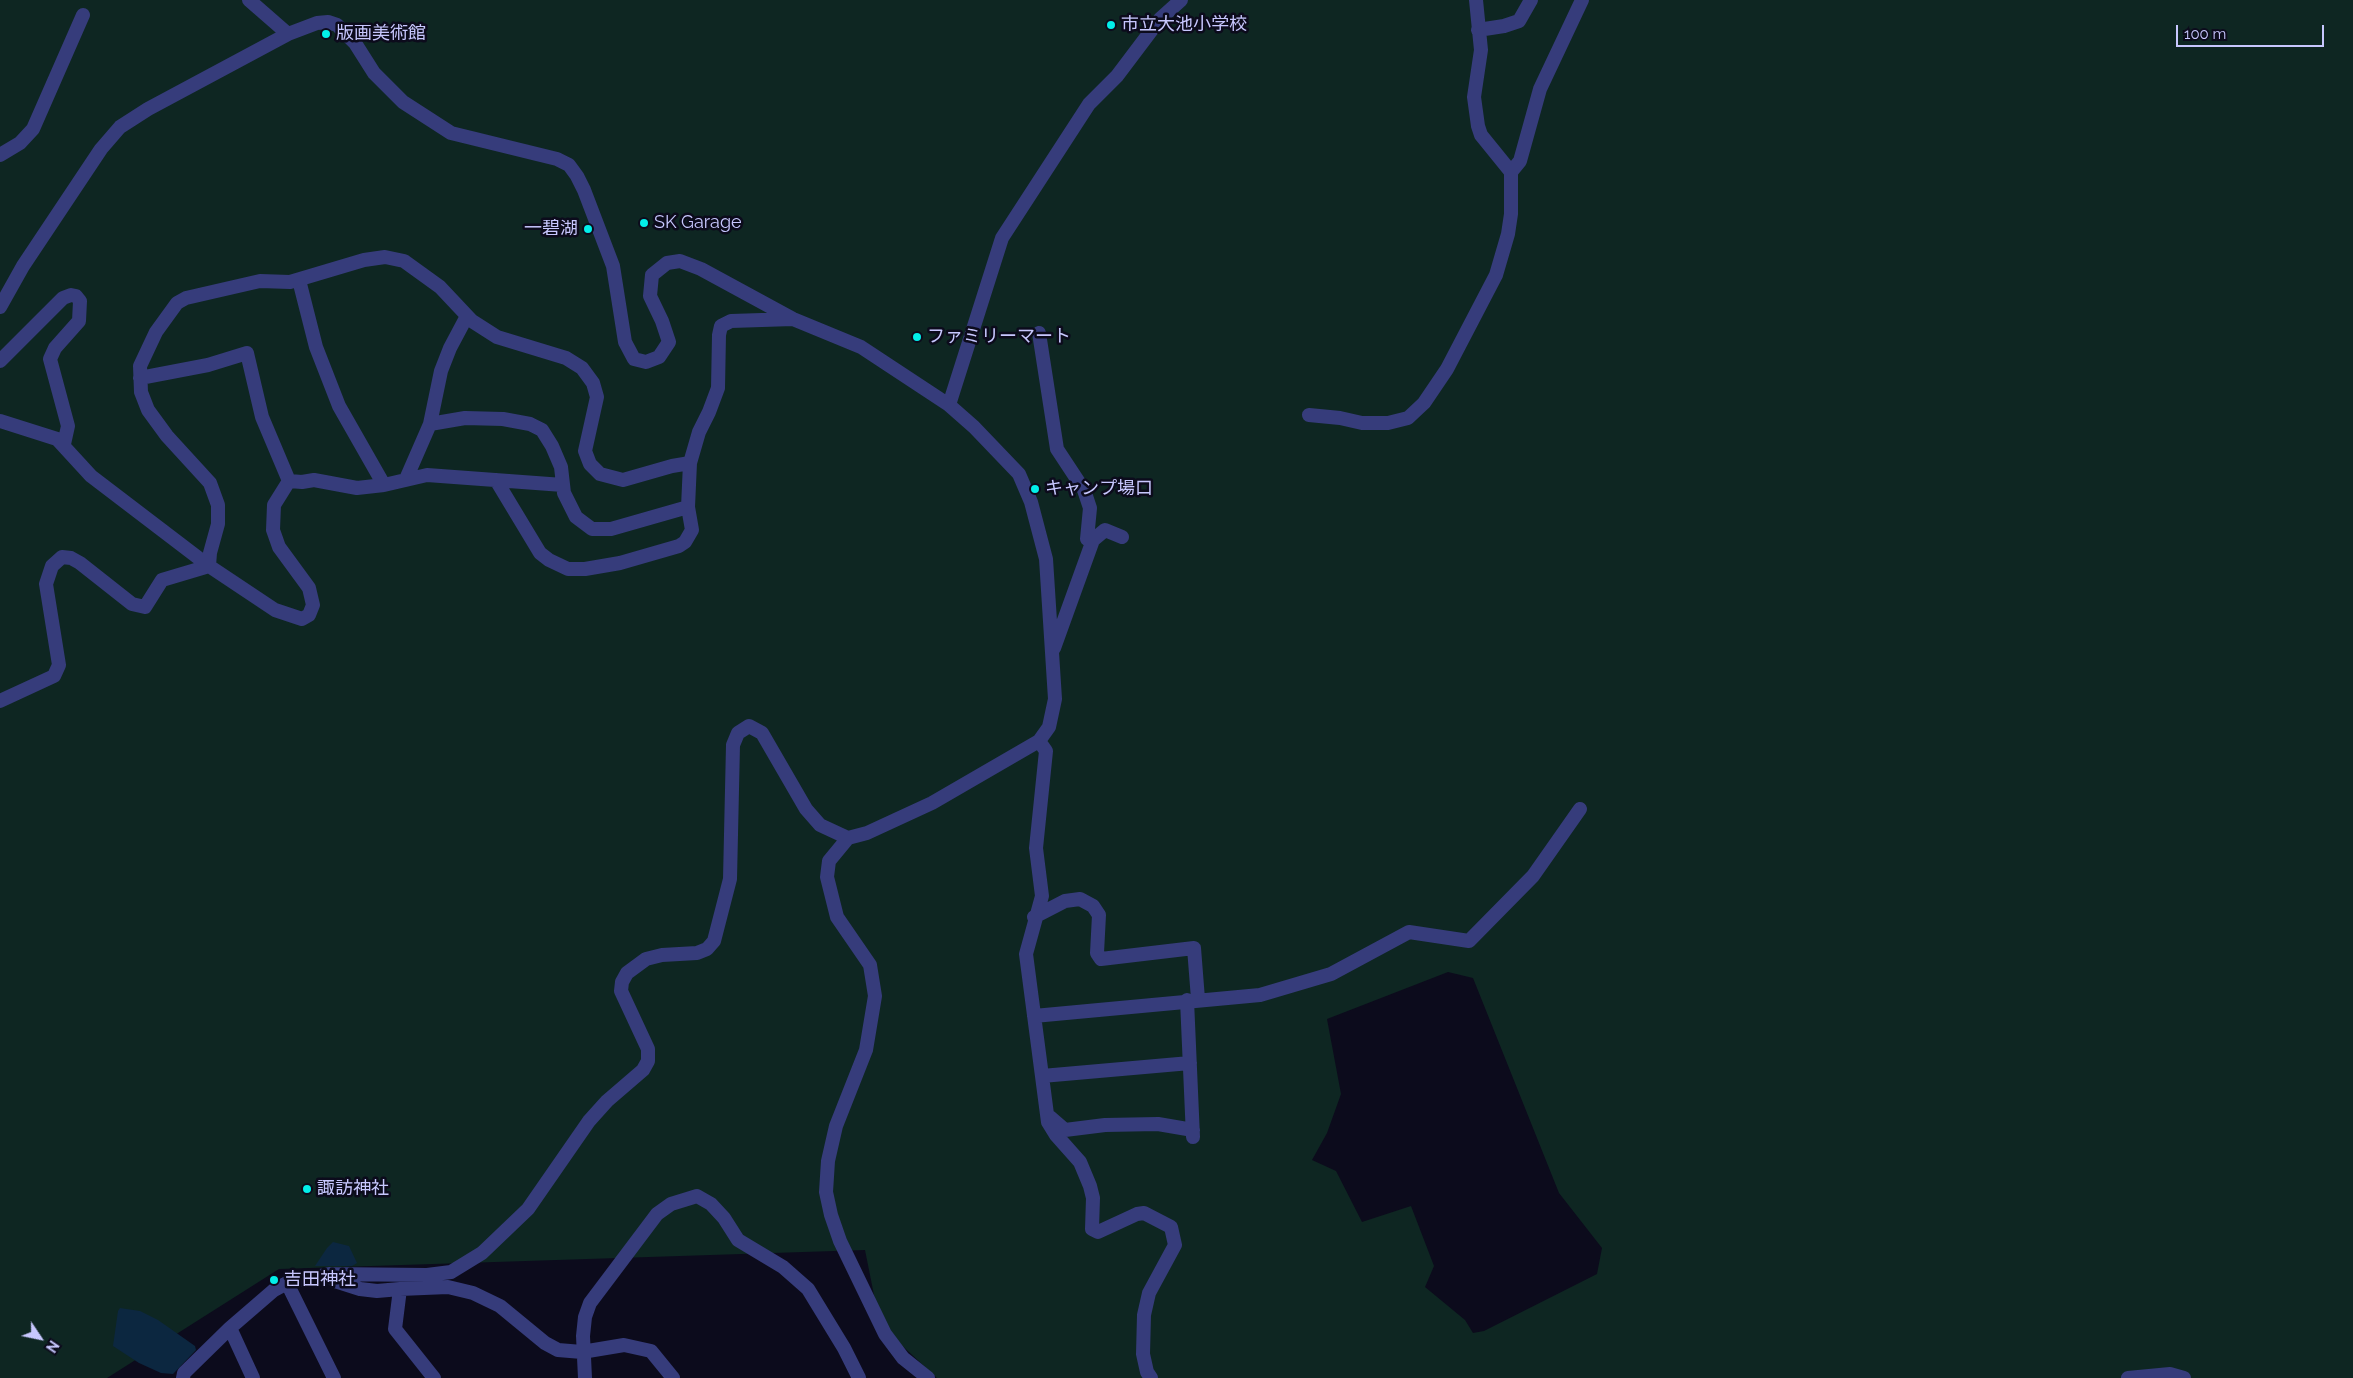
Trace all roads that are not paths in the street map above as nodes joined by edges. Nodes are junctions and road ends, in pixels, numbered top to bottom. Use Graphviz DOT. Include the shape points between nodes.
graph roads {
  1 [pos="249,0"];
  2 [pos="1476,0"];
  3 [pos="1531,0"];
  4 [pos="1582,0"];
  5 [pos="1177,1"];
  6 [pos="83,15"];
  7 [pos="1478,30"];
  8 [pos="288,34"];
  9 [pos="0,155"];
  10 [pos="1511,172"];
  11 [pos="299,280"];
  12 [pos="0,307"];
  13 [pos="467,316"];
  14 [pos="793,318"];
  15 [pos="1039,333"];
  16 [pos="0,360"];
  17 [pos="140,378"];
  18 [pos="948,405"];
  19 [pos="1308,415"];
  20 [pos="0,421"];
  21 [pos="430,424"];
  22 [pos="64,444"];
  23 [pos="690,464"];
  24 [pos="406,479"];
  25 [pos="496,480"];
  26 [pos="289,481"];
  27 [pos="384,485"];
  28 [pos="563,485"];
  29 [pos="688,507"];
  30 [pos="1122,537"];
  31 [pos="1092,540"];
  32 [pos="209,566"];
  33 [pos="1053,652"];
  34 [pos="0,701"];
  35 [pos="1039,741"];
  36 [pos="1580,809"];
  37 [pos="848,838"];
  38 [pos="1034,917"];
  39 [pos="1192,1000"];
  40 [pos="1034,1016"];
  41 [pos="1190,1063"];
  42 [pos="1042,1076"];
  43 [pos="1047,1114"];
  44 [pos="329,1274"];
  45 [pos="287,1283"];
  46 [pos="400,1289"];
  47 [pos="230,1328"];
  48 [pos="582,1352"];
  49 [pos="184,1376"];
  50 [pos="253,1378"];
  51 [pos="334,1378"];
  52 [pos="434,1378"];
  53 [pos="585,1378"];
  54 [pos="673,1378"];
  55 [pos="860,1378"];
  56 [pos="928,1378"];
  57 [pos="1151,1378"];
  58 [pos="2128,1378"];
  59 [pos="2184,1378"];
  1 -- 8 [label="street"];
  2 -- 7 [label="street"];
  3 -- 7 [label="street" via="1519,21"];
  4 -- 10 [label="street" via="1540,89 1520,161"];
  5 -- 18 [label="street" via="1117,76 1089,104 1002,238"];
  6 -- 9 [label="street" via="33,130 20,143"];
  7 -- 10 [label="street" via="1481,50 1474,97 1480,135"];
  8 -- 12 [label="street" via="148,109 120,128 101,149 23,266"];
  8 -- 14 [label="street" via="317,23 337,25 355,43 374,73 403,102 451,133 569,165 578,176 614,266 625,342 634,359 646,362 659,357 669,342 650,296 652,275 666,263 680,261 701,269"];
  10 -- 19 [label="street" via="1511,214 1496,275 1447,369 1424,402 1408,418 1388,423"];
  11 -- 13 [label="street" via="364,260 385,257 404,261 440,286"];
  11 -- 17 [label="street" via="260,281 186,298 177,303 156,332 140,366"];
  11 -- 27 [label="street" via="316,346 339,406"];
  13 -- 21 [label="street" via="441,371"];
  13 -- 23 [label="street" via="497,337 566,358 582,368 593,383 597,397 585,451 590,464 600,474 623,480"];
  14 -- 18 [label="street" via="861,347"];
  14 -- 23 [label="street" via="730,321 721,326 718,388 698,432"];
  15 -- 31 [label="street" via="1057,449 1084,490 1090,508 1087,539"];
  16 -- 22 [label="street" via="63,298 71,295 80,301 79,321 55,348 50,359 68,426"];
  17 -- 26 [label="street" via="208,365 247,353 262,417"];
  17 -- 32 [label="street" via="148,410 166,436 210,483 218,505 218,524"];
  18 -- 33 [label="street" via="974,426 1019,474 1031,502 1046,559"];
  20 -- 22 [label="street" via="57,438"];
  21 -- 24 [label="street"];
  21 -- 28 [label="street" via="465,418 530,424 542,430 552,446 561,466"];
  22 -- 32 [label="street" via="91,476"];
  23 -- 29 [label="street"];
  24 -- 25 [label="street" via="427,475"];
  24 -- 27 [label="street"];
  25 -- 28 [label="street"];
  25 -- 29 [label="street" via="540,553 568,569 620,563 679,546 686,542 692,530"];
  26 -- 27 [label="street" via="314,480 357,488"];
  26 -- 32 [label="street" via="274,505 273,530 279,547 309,588 313,605 309,615 302,620 276,610"];
  28 -- 29 [label="street" via="576,517 592,529 611,529"];
  30 -- 31 [label="street" via="1105,530"];
  31 -- 33 [label="street"];
  32 -- 34 [label="street" via="162,580 146,607 132,604 80,563 62,557 52,566 46,584 59,665 54,676"];
  33 -- 35 [label="street" via="1055,699 1049,727"];
  35 -- 37 [label="street" via="932,803 867,833"];
  35 -- 38 [label="street" via="1046,751 1036,848 1042,896"];
  36 -- 39 [label="street" via="1533,876 1469,941 1409,932 1331,974 1260,995"];
  37 -- 44 [label="street" via="820,825 806,809 762,733 750,726 738,733 733,745 730,879 714,941 697,953 646,959 627,973 622,982 621,991 648,1049 648,1061 643,1070 589,1121 528,1208 466,1265 451,1272 427,1275"];
  37 -- 56 [label="street" via="829,861 826,877 837,917 870,964 875,996 866,1050 836,1126 828,1161 826,1192 840,1241 885,1334 903,1358"];
  38 -- 39 [label="street" via="1065,901 1080,899 1093,906 1099,915 1097,953 1101,959 1194,948"];
  38 -- 40 [label="street" via="1026,954"];
  39 -- 40 [label="street"];
  39 -- 41 [label="street"];
  40 -- 42 [label="street"];
  41 -- 42 [label="street"];
  41 -- 43 [label="street" via="1193,1134 1158,1124 1065,1130"];
  42 -- 43 [label="street"];
  43 -- 57 [label="street" via="1056,1135 1080,1162 1090,1186 1092,1229 1098,1232 1144,1213 1171,1228 1175,1246 1149,1293 1144,1315 1143,1354 1146,1372"];
  44 -- 45 [label="street"];
  44 -- 46 [label="street" via="335,1281 360,1289"];
  45 -- 47 [label="street" via="274,1290"];
  45 -- 51 [label="street"];
  46 -- 48 [label="street" via="448,1288 482,1296 558,1350"];
  46 -- 52 [label="street" via="395,1329"];
  47 -- 49 [label="street"];
  47 -- 50 [label="street"];
  48 -- 53 [label="street"];
  48 -- 54 [label="street" via="624,1345 651,1351"];
  48 -- 55 [label="street" via="585,1317 597,1293 657,1214 671,1204 698,1196 724,1218 738,1240 783,1267 808,1289"];
  58 -- 59 [label="street" via="2170,1374"];
}
